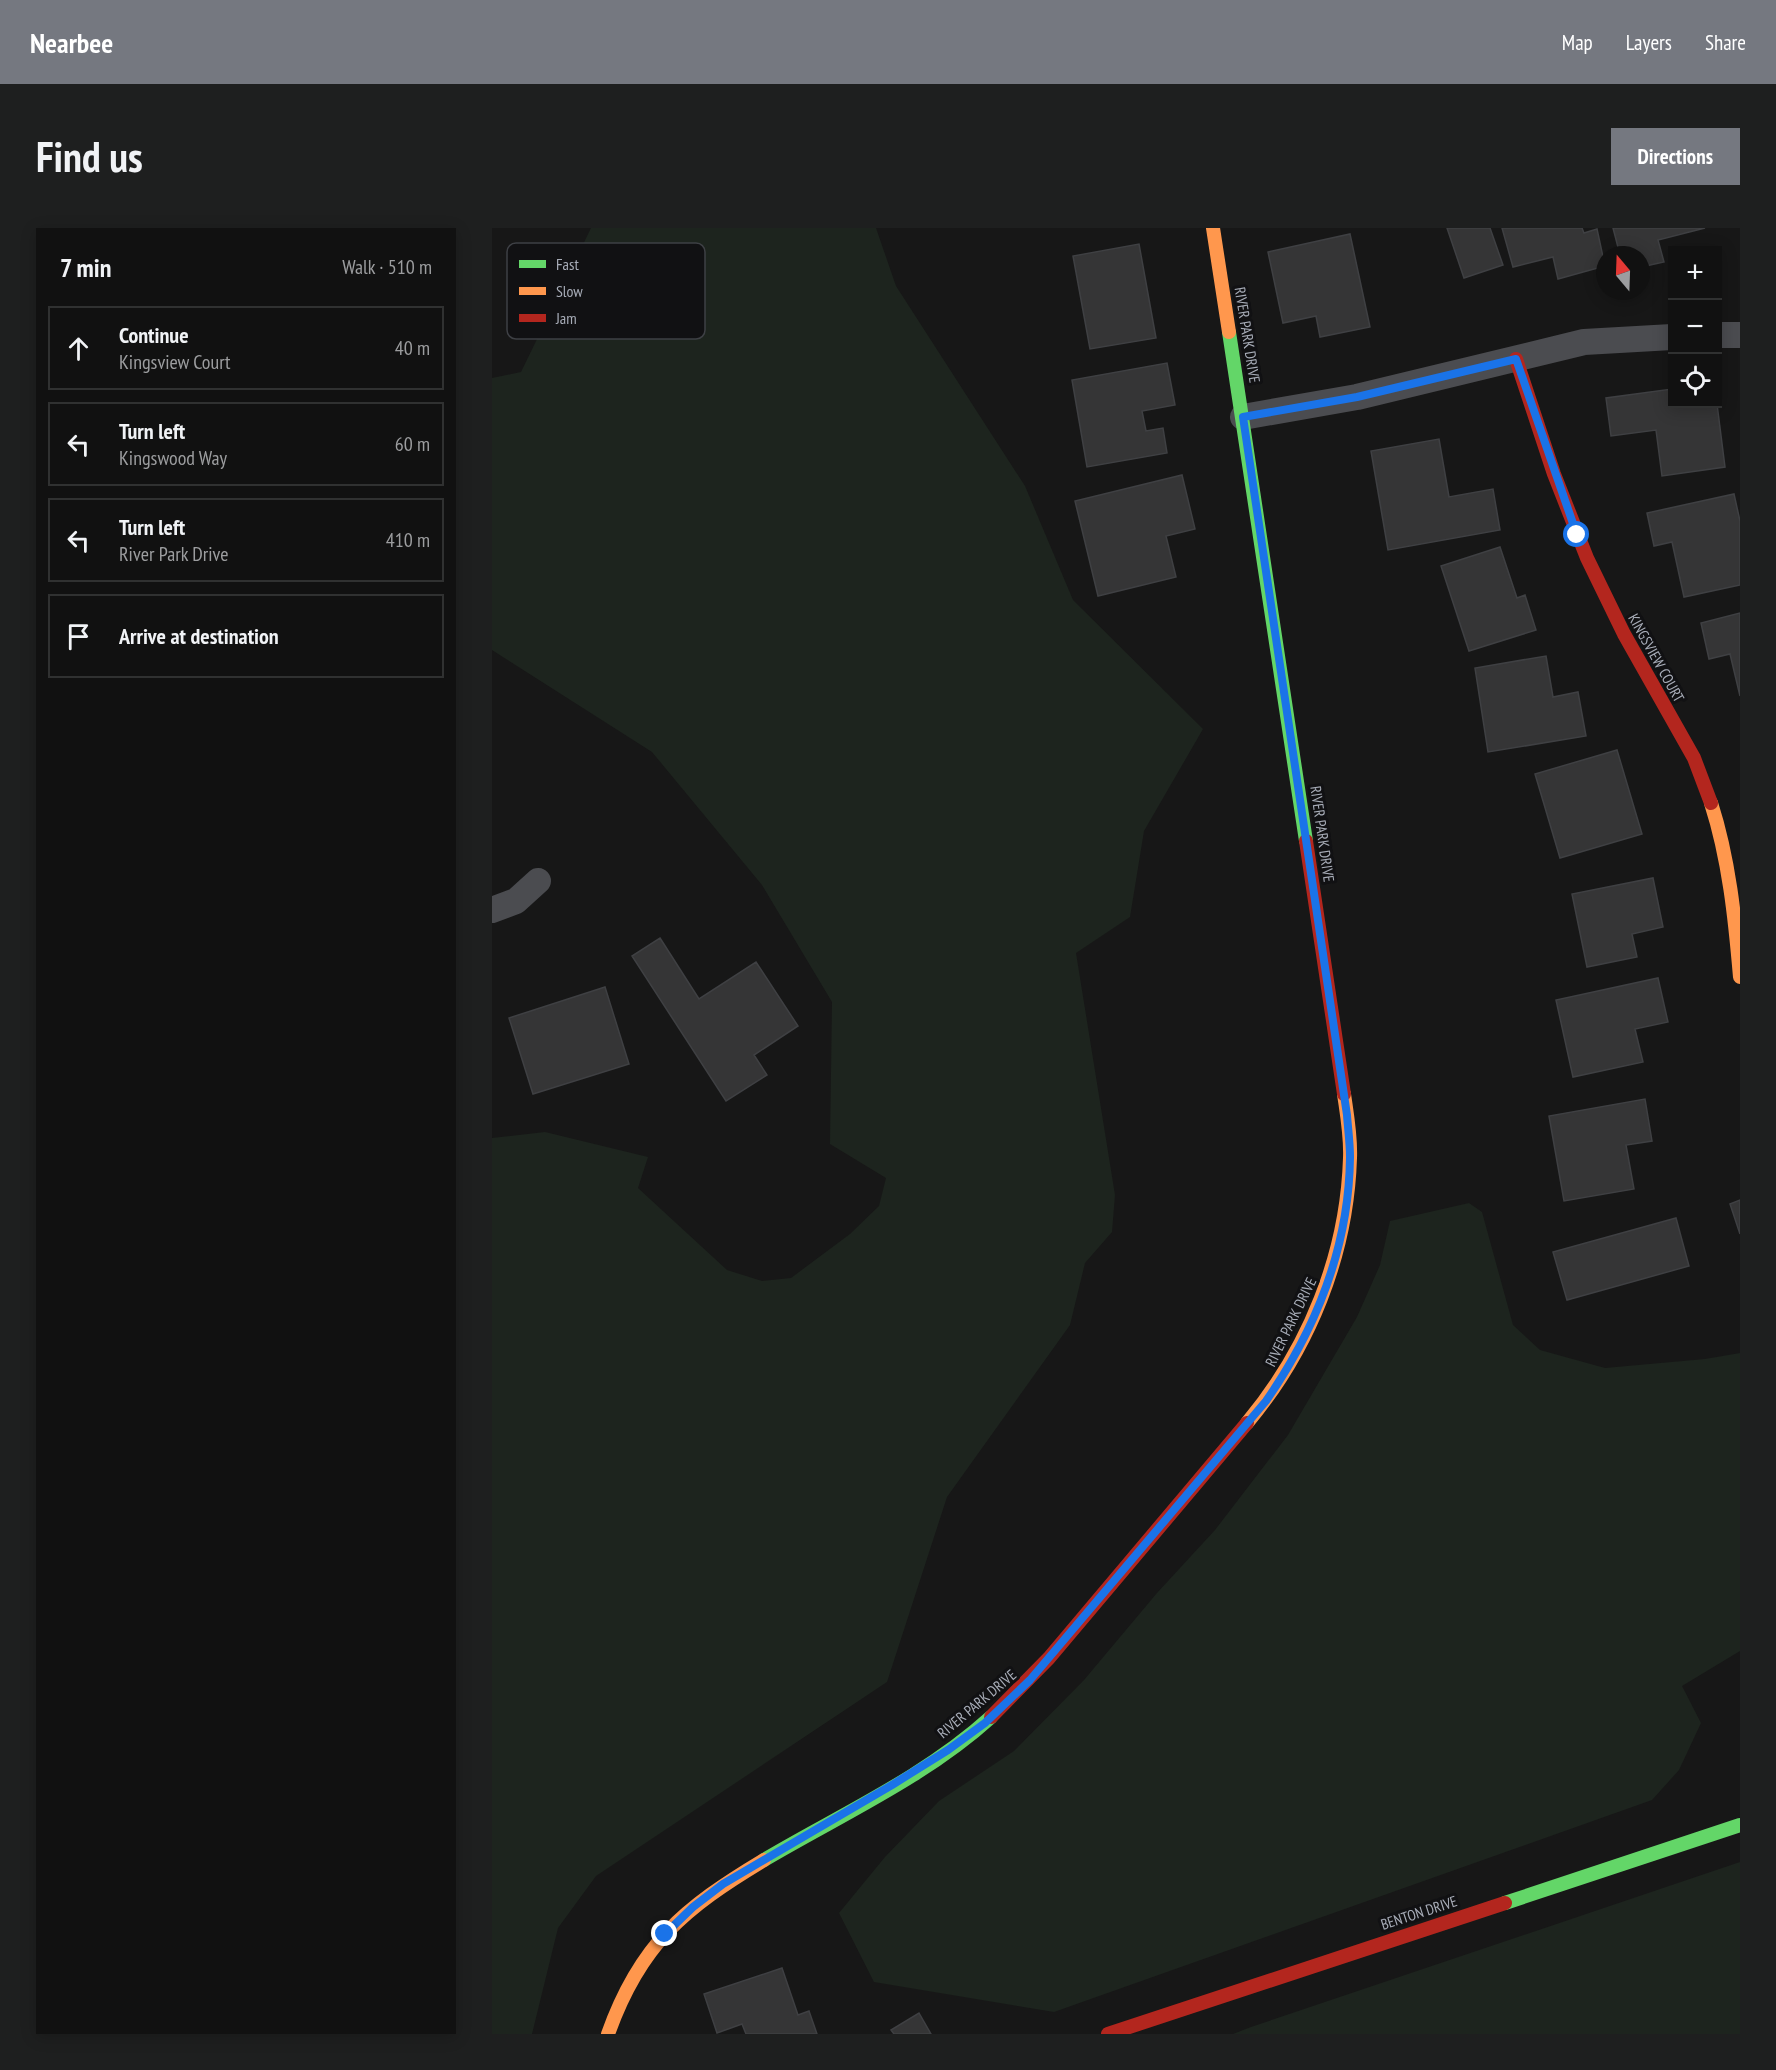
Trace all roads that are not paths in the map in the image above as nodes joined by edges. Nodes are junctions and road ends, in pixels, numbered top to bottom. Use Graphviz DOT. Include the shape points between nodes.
graph roads {
  1 [pos="1213,228"];
  2 [pos="1722,335"];
  3 [pos="1740,335"];
  4 [pos="1668,336"];
  5 [pos="1516,359"];
  6 [pos="1243,417"];
  7 [pos="538,881"];
  8 [pos="492,910"];
  9 [pos="1740,977"];
  10 [pos="1740,1826"];
  11 [pos="608,2034"];
  12 [pos="1108,2034"];
  1 -- 6 [label="street, RIVER PARK DRIVE"];
  2 -- 3 [label="street"];
  4 -- 5 [label="street" via="1584,342"];
  5 -- 6 [label="street" via="1357,397"];
  5 -- 9 [label="street, KINGSVIEW COURT" via="1581,545 1625,636 1696,764 1713,807 1731,892"];
  6 -- 11 [label="street, RIVER PARK DRIVE" via="1347,1115 1350,1156 1342,1232 1316,1314 1297,1355 1266,1401 1030,1680 985,1723 948,1750 723,1884 693,1907 644,1959 622,1997"];
  7 -- 8 [label="street" via="516,901"];
  10 -- 12 [label="street, BENTON DRIVE"];
}
